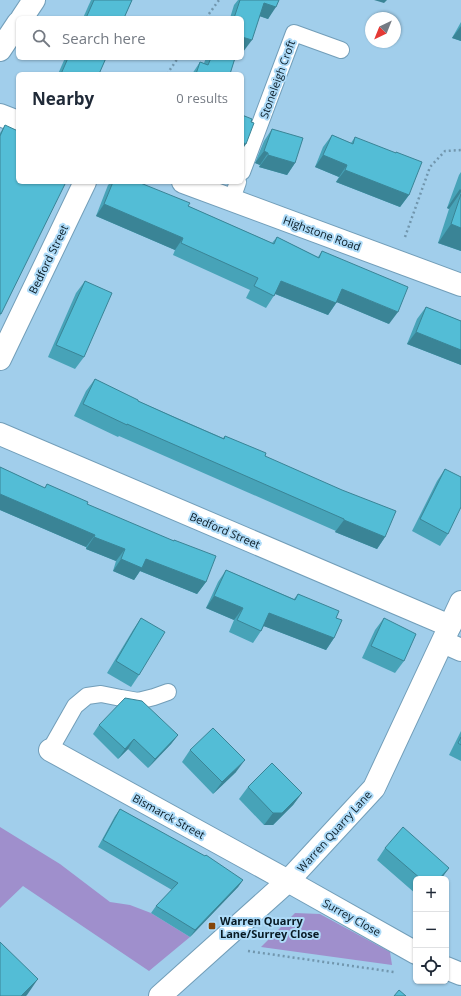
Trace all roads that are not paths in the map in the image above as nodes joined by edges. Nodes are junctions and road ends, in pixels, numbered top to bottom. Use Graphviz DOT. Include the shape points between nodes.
graph roads {
  1 [pos="34,0"];
  2 [pos="23,16"];
  3 [pos="16,26"];
  4 [pos="0,50"];
  5 [pos="341,50"];
  6 [pos="0,115"];
  7 [pos="16,121"];
  8 [pos="244,167"];
  9 [pos="84,184"];
  10 [pos="195,184"];
  11 [pos="235,191"];
  12 [pos="461,285"];
  13 [pos="0,359"];
  14 [pos="0,434"];
  15 [pos="461,602"];
  16 [pos="451,639"];
  17 [pos="168,692"];
  18 [pos="50,750"];
  19 [pos="288,881"];
  20 [pos="413,952"];
  21 [pos="449,969"];
  22 [pos="461,974"];
  23 [pos="160,996"];
  1 -- 2 [label="street"];
  3 -- 4 [label="street"];
  5 -- 8 [label="lane, Stoneleigh Croft" via="294,33"];
  6 -- 7 [label="street"];
  9 -- 13 [label="street, Bedford Street"];
  10 -- 11 [label="street, Highstone Road"];
  11 -- 12 [label="street, Highstone Road" via="397,261"];
  14 -- 16 [label="street, Bedford Street"];
  15 -- 16 [label="street, Warren Quarry Lane"];
  16 -- 19 [label="street, Warren Quarry Lane" via="374,788"];
  17 -- 18 [label="lane" via="138,700 101,694 87,696 75,706"];
  18 -- 19 [label="street, Bismarck Street"];
  19 -- 20 [label="street, Surrey Close"];
  19 -- 23 [label="street, Warren Quarry Lane"];
  21 -- 22 [label="street"];
}
